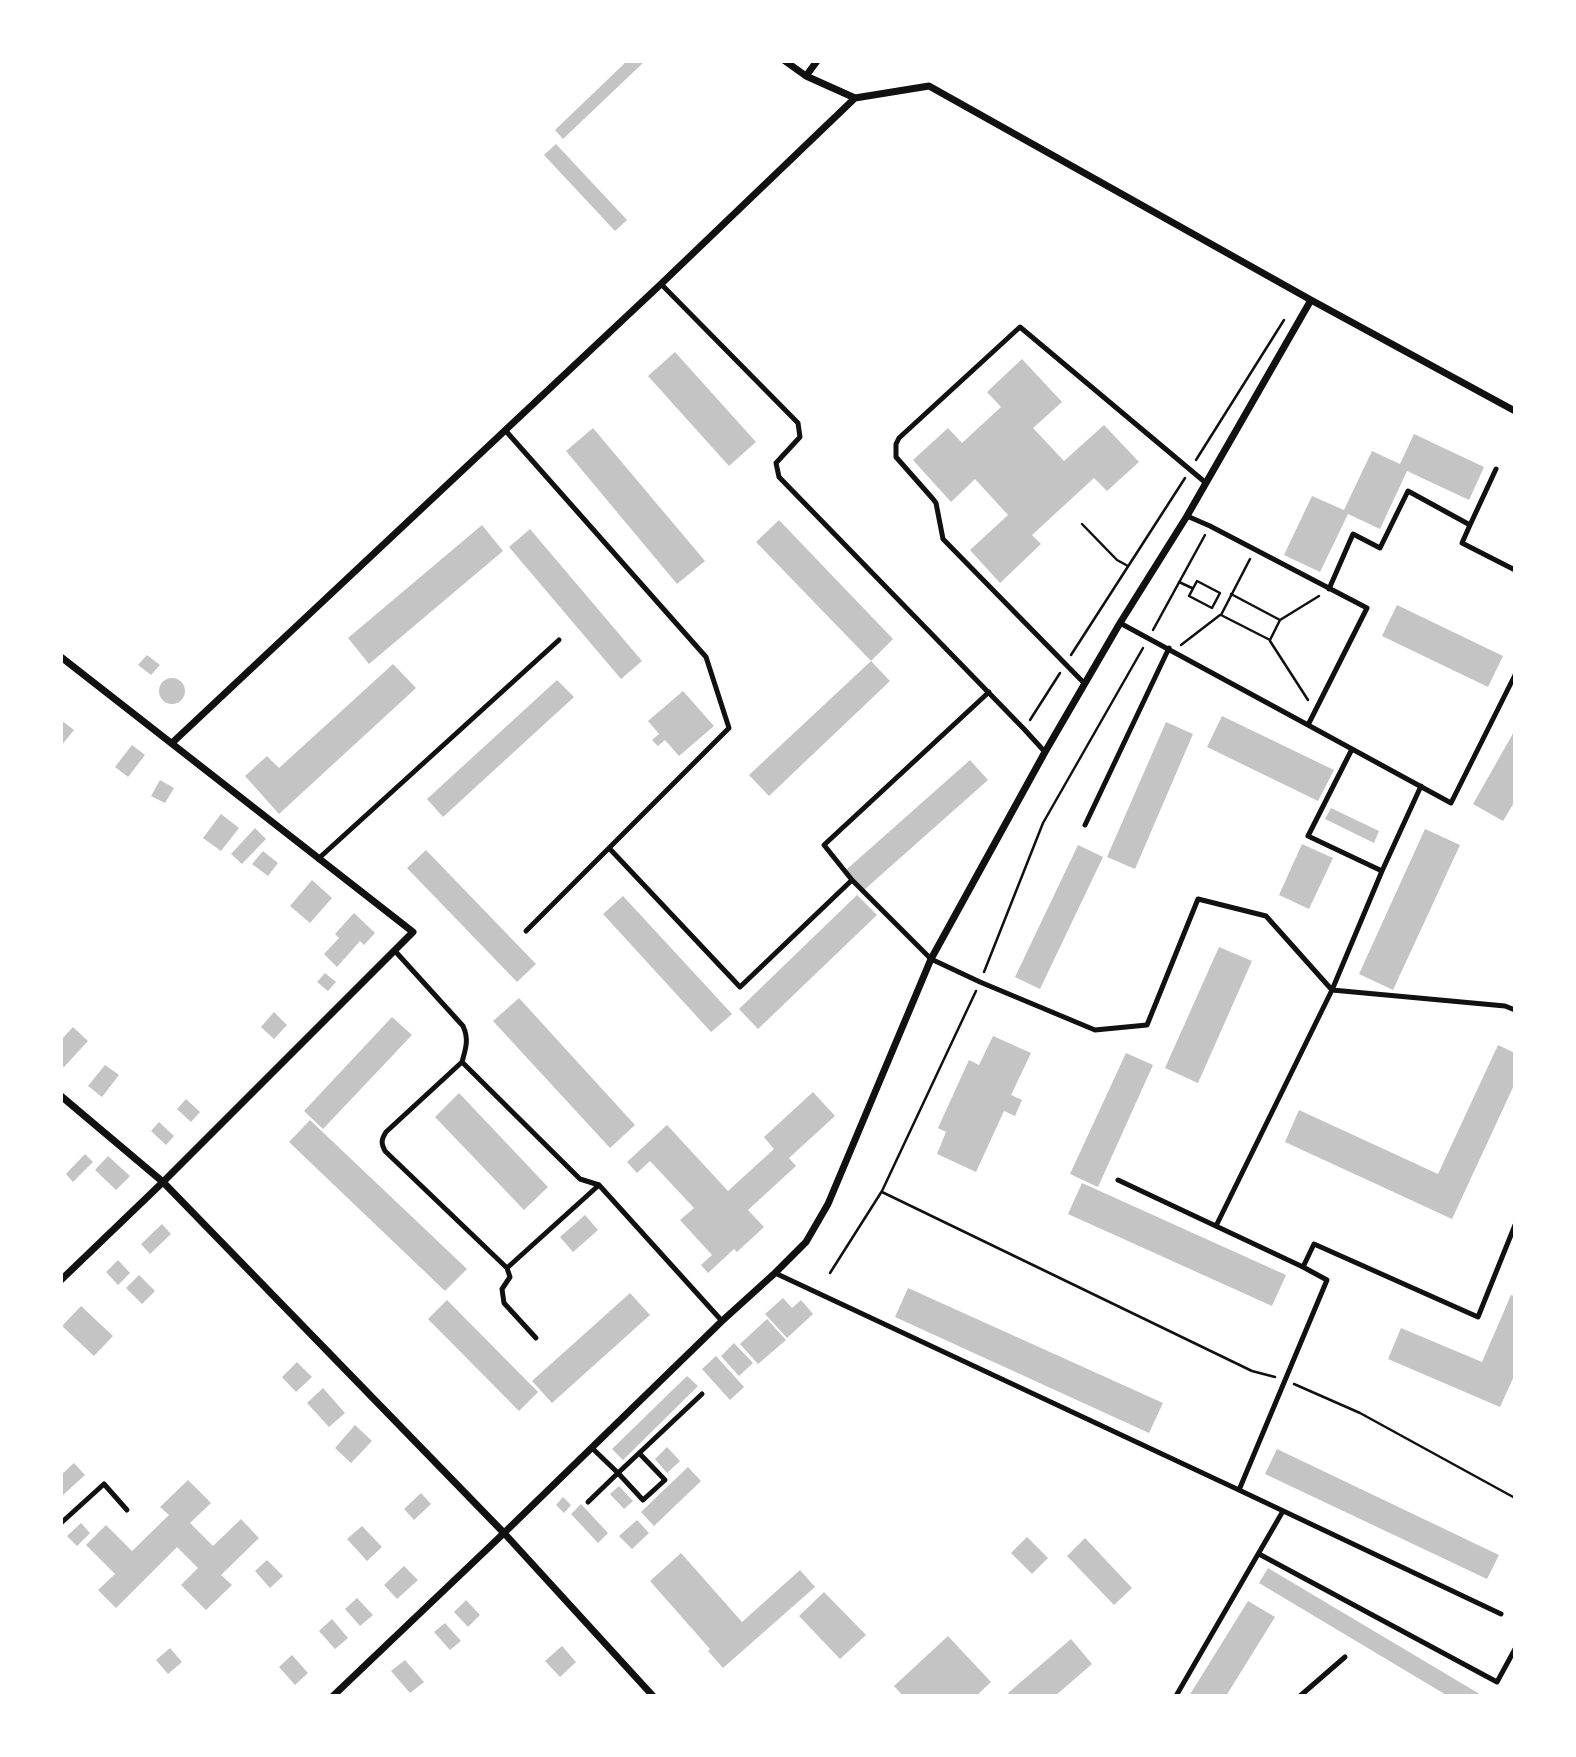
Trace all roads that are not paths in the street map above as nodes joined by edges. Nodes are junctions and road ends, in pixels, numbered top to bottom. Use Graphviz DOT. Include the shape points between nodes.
graph roads {
  1 [pos="785,61"];
  2 [pos="817,61"];
  3 [pos="806,76"];
  4 [pos="855,98"];
  5 [pos="661,284"];
  6 [pos="1311,300"];
  7 [pos="1515,411"];
  8 [pos="505,430"];
  9 [pos="1496,469"];
  10 [pos="1206,483"];
  11 [pos="1187,516"];
  12 [pos="1470,525"];
  13 [pos="1515,570"];
  14 [pos="1329,589"];
  15 [pos="1120,623"];
  16 [pos="559,639"];
  17 [pos="1171,650"];
  18 [pos="61,657"];
  19 [pos="1515,675"];
  20 [pos="1085,684"];
  21 [pos="989,692"];
  22 [pos="1308,725"];
  23 [pos="172,743"];
  24 [pos="1352,749"];
  25 [pos="1045,752"];
  26 [pos="1421,786"];
  27 [pos="1085,825"];
  28 [pos="609,848"];
  29 [pos="318,859"];
  30 [pos="1382,870"];
  31 [pos="852,880"];
  32 [pos="526,931"];
  33 [pos="395,951"];
  34 [pos="931,959"];
  35 [pos="1332,990"];
  36 [pos="1515,1010"];
  37 [pos="462,1062"];
  38 [pos="61,1096"];
  39 [pos="1118,1180"];
  40 [pos="163,1182"];
  41 [pos="599,1185"];
  42 [pos="1515,1225"];
  43 [pos="1216,1226"];
  44 [pos="1512,1240"];
  45 [pos="1303,1267"];
  46 [pos="507,1268"];
  47 [pos="775,1273"];
  48 [pos="61,1280"];
  49 [pos="722,1321"];
  50 [pos="536,1338"];
  51 [pos="702,1394"];
  52 [pos="592,1448"];
  53 [pos="639,1453"];
  54 [pos="618,1473"];
  55 [pos="1239,1490"];
  56 [pos="588,1502"];
  57 [pos="127,1510"];
  58 [pos="1283,1511"];
  59 [pos="61,1523"];
  60 [pos="504,1533"];
  61 [pos="1259,1554"];
  62 [pos="1501,1614"];
  63 [pos="1515,1649"];
  64 [pos="1345,1657"];
  65 [pos="333,1696"];
  66 [pos="653,1696"];
  67 [pos="1176,1696"];
  68 [pos="1300,1696"];
  1 -- 3 [label="street"];
  2 -- 3 [label="street"];
  3 -- 4 [label="street"];
  4 -- 5 [label="street"];
  4 -- 6 [label="street" via="929,86"];
  5 -- 8 [label="street"];
  5 -- 21 [label="lane" via="798,423 800,437 776,463 779,477"];
  6 -- 7 [label="street"];
  6 -- 10 [label="street"];
  8 -- 23 [label="street"];
  8 -- 28 [label="lane" via="706,657 729,728"];
  9 -- 12 [label="lane"];
  10 -- 11 [label="street"];
  10 -- 20 [label="lane" via="1020,327 899,438 896,457 936,503 943,539"];
  11 -- 14 [label="lane"];
  11 -- 15 [label="street"];
  12 -- 13 [label="lane" via="1462,543"];
  12 -- 14 [label="lane" via="1408,491 1380,548 1353,534"];
  14 -- 22 [label="lane" via="1367,608"];
  15 -- 17 [label="lane"];
  15 -- 20 [label="street"];
  16 -- 29 [label="lane"];
  17 -- 22 [label="lane"];
  17 -- 27 [label="lane"];
  18 -- 23 [label="street"];
  19 -- 26 [label="lane" via="1451,803"];
  20 -- 25 [label="street"];
  21 -- 25 [label="lane"];
  21 -- 31 [label="lane" via="824,845"];
  22 -- 24 [label="lane"];
  23 -- 29 [label="street"];
  24 -- 26 [label="lane"];
  24 -- 30 [label="lane" via="1308,836"];
  25 -- 34 [label="street"];
  26 -- 30 [label="lane"];
  28 -- 31 [label="lane" via="740,987"];
  28 -- 32 [label="lane"];
  29 -- 33 [label="street" via="413,932"];
  30 -- 35 [label="lane"];
  31 -- 34 [label="lane"];
  33 -- 37 [label="lane" via="463,1026 467,1046"];
  33 -- 40 [label="street"];
  34 -- 35 [label="lane" via="1095,1030 1147,1025 1198,898 1266,916"];
  34 -- 47 [label="street" via="828,1204 806,1242"];
  35 -- 36 [label="lane"];
  35 -- 43 [label="lane"];
  37 -- 41 [label="lane" via="580,1179"];
  37 -- 46 [label="lane" via="386,1132 382,1144"];
  38 -- 40 [label="street"];
  39 -- 43 [label="lane"];
  40 -- 48 [label="street"];
  40 -- 60 [label="street"];
  41 -- 46 [label="lane"];
  41 -- 49 [label="lane"];
  42 -- 44 [label="lane"];
  43 -- 45 [label="lane"];
  44 -- 45 [label="lane" via="1478,1317 1314,1244"];
  45 -- 55 [label="lane" via="1327,1280"];
  46 -- 50 [label="lane" via="510,1277 502,1289 504,1303"];
  47 -- 49 [label="street"];
  47 -- 55 [label="lane"];
  49 -- 52 [label="street"];
  51 -- 53 [label="lane"];
  52 -- 54 [label="lane"];
  52 -- 60 [label="street"];
  53 -- 54 [label="lane"];
  53 -- 54 [label="lane" via="665,1480 643,1500"];
  54 -- 56 [label="lane"];
  55 -- 58 [label="lane"];
  57 -- 59 [label="lane" via="104,1484"];
  58 -- 61 [label="lane"];
  58 -- 62 [label="lane"];
  60 -- 65 [label="street"];
  60 -- 66 [label="street"];
  61 -- 63 [label="lane" via="1497,1682"];
  61 -- 67 [label="lane"];
  64 -- 68 [label="lane"];
}
